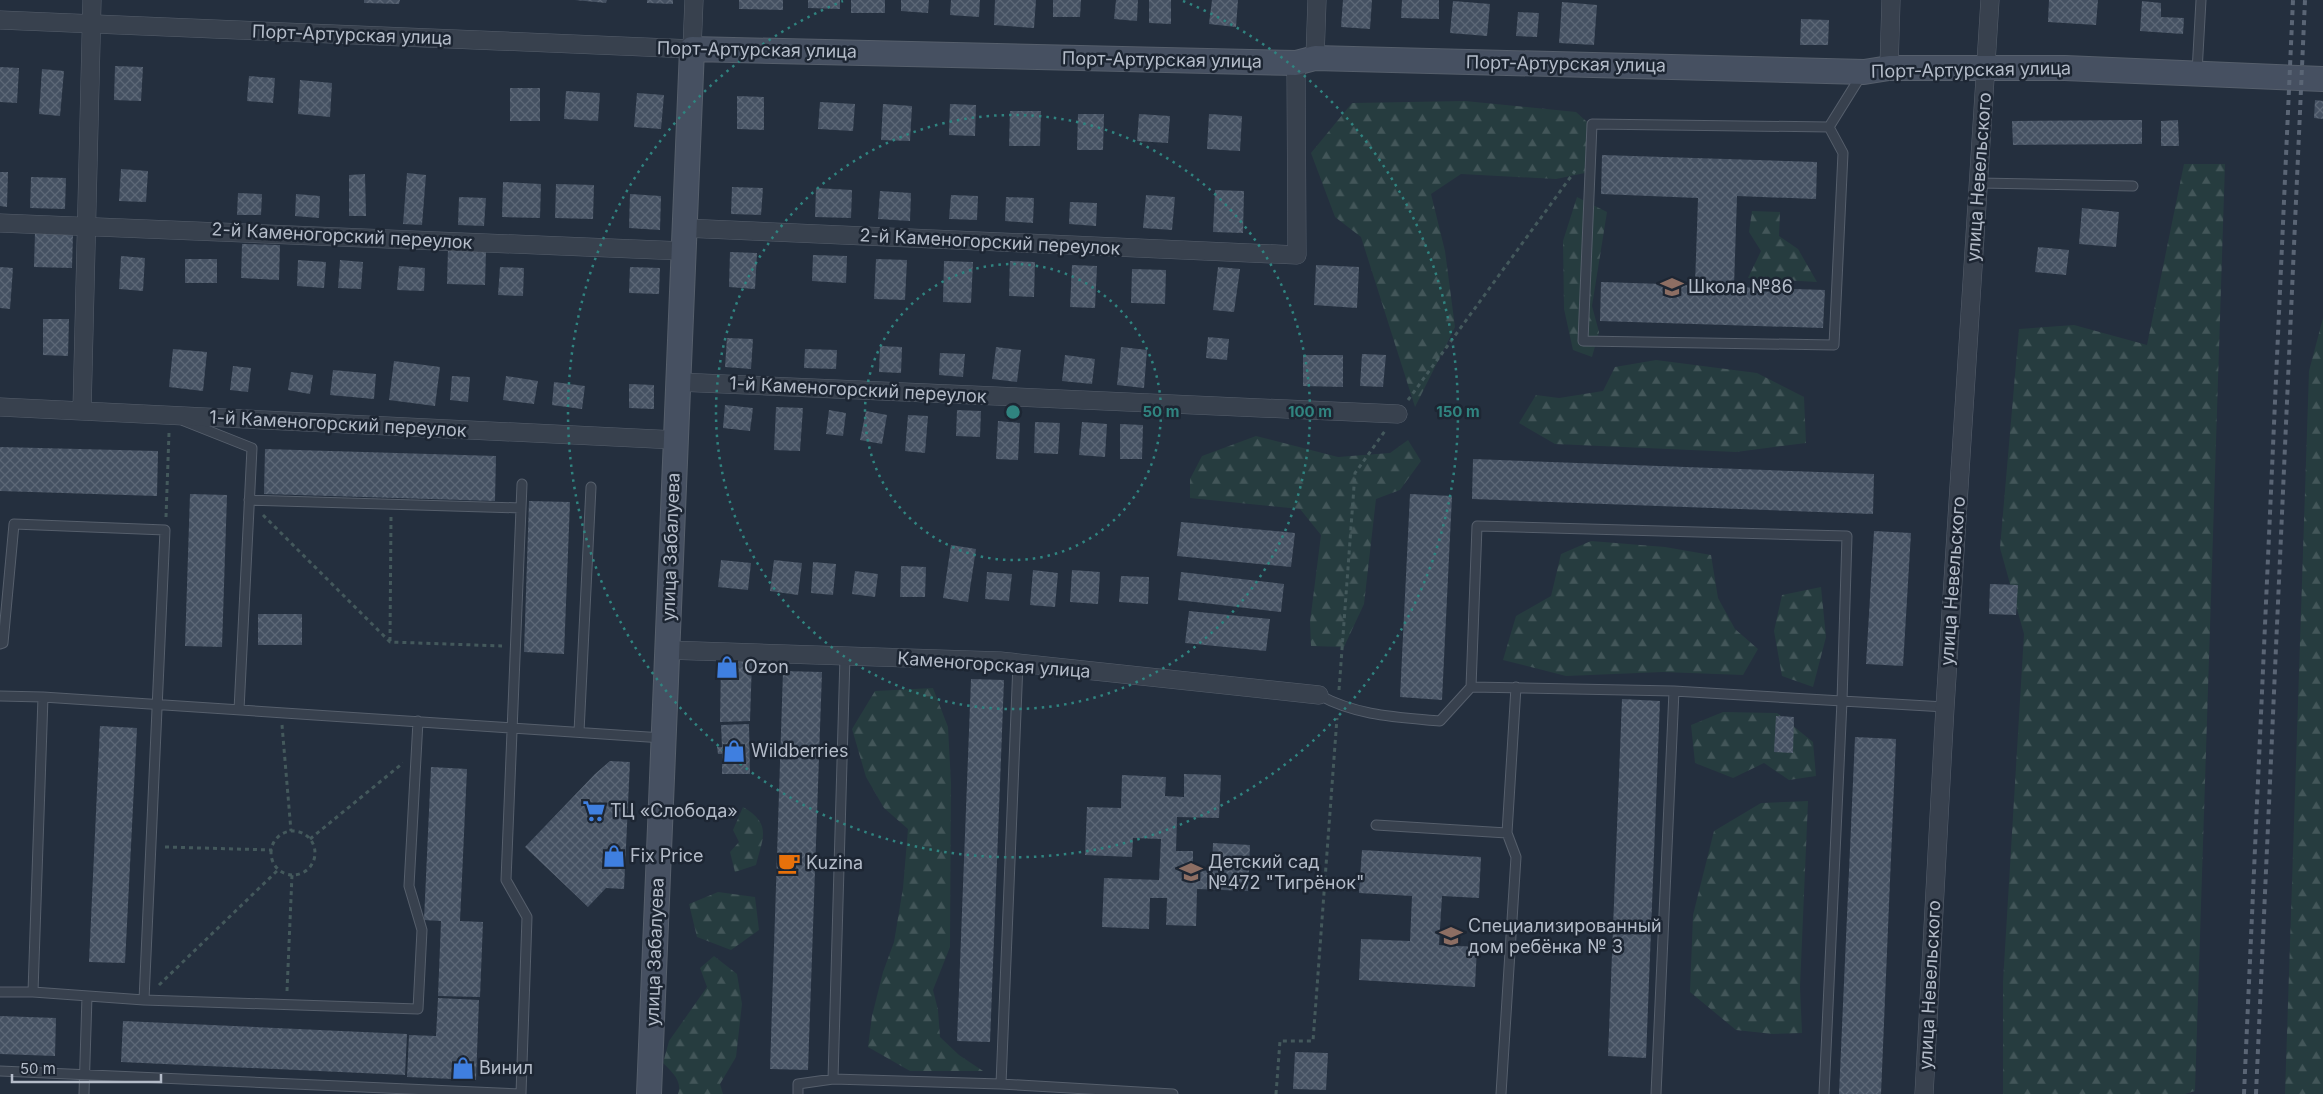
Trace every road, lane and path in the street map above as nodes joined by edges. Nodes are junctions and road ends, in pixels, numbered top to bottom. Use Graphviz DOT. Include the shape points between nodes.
graph roads {
  1 [pos="92,0"];
  2 [pos="694,0"];
  3 [pos="1317,0"];
  4 [pos="1891,0"];
  5 [pos="1990,0"];
  6 [pos="2201,0"];
  7 [pos="0,20"];
  8 [pos="91,25"];
  9 [pos="692,49"];
  10 [pos="1306,60"];
  11 [pos="1889,68"];
  12 [pos="1986,68"];
  13 [pos="1864,72"];
  14 [pos="2197,73"];
  15 [pos="2323,79"];
  16 [pos="1830,127"];
  17 [pos="1591,150"];
  18 [pos="1979,183"];
  19 [pos="2133,186"];
  20 [pos="0,222"];
  21 [pos="87,225"];
  22 [pos="684,228"];
  23 [pos="683,252"];
  24 [pos="678,382"];
  25 [pos="0,407"];
  26 [pos="82,411"];
  27 [pos="1398,414"];
  28 [pos="169,415"];
  29 [pos="676,440"];
  30 [pos="522,484"];
  31 [pos="590,487"];
  32 [pos="249,500"];
  33 [pos="391,504"];
  34 [pos="521,508"];
  35 [pos="165,530"];
  36 [pos="390,642"];
  37 [pos="0,644"];
  38 [pos="516,646"];
  39 [pos="667,650"];
  40 [pos="845,656"];
  41 [pos="1018,663"];
  42 [pos="1471,686"];
  43 [pos="1516,688"];
  44 [pos="1674,690"];
  45 [pos="1319,695"];
  46 [pos="0,696"];
  47 [pos="43,697"];
  48 [pos="1842,701"];
  49 [pos="158,704"];
  50 [pos="1338,706"];
  51 [pos="1945,707"];
  52 [pos="239,710"];
  53 [pos="280,712"];
  54 [pos="418,722"];
  55 [pos="513,728"];
  56 [pos="579,732"];
  57 [pos="664,738"];
  58 [pos="416,752"];
  59 [pos="1376,825"];
  60 [pos="291,831"];
  61 [pos="1507,832"];
  62 [pos="310,839"];
  63 [pos="152,846"];
  64 [pos="272,850"];
  65 [pos="279,869"];
  66 [pos="292,874"];
  67 [pos="0,992"];
  68 [pos="33,992"];
  69 [pos="88,996"];
  70 [pos="144,1000"];
  71 [pos="286,1004"];
  72 [pos="0,1071"];
  73 [pos="84,1075"];
  74 [pos="833,1079"];
  75 [pos="1001,1084"];
  76 [pos="84,1094"];
  77 [pos="649,1094"];
  78 [pos="798,1094"];
  79 [pos="1173,1094"];
  80 [pos="1276,1094"];
  81 [pos="1501,1094"];
  82 [pos="1656,1094"];
  83 [pos="1824,1094"];
  84 [pos="1924,1094"];
  1 -- 8 [label="street"];
  2 -- 9 [label="street, улица Забалуева"];
  3 -- 10 [label="street"];
  4 -- 11 [label="street"];
  5 -- 12 [label="street, улица Невельского"];
  6 -- 14 [label="lane"];
  7 -- 8 [label="street, Порт-Артурская улица"];
  8 -- 9 [label="street, Порт-Артурская улица"];
  8 -- 21 [label="street"];
  9 -- 10 [label="street, Порт-Артурская улица"];
  9 -- 22 [label="street, улица Забалуева"];
  10 -- 13 [label="street, Порт-Артурская улица"];
  10 -- 22 [label="street, 2-й Каменогорский переулок" via="1297,255"];
  11 -- 12 [label="street, Порт-Артурская улица"];
  11 -- 13 [label="street, Порт-Артурская улица"];
  12 -- 14 [label="street, Порт-Артурская улица"];
  12 -- 18 [label="street, улица Невельского"];
  13 -- 16 [label="lane"];
  14 -- 15 [label="street, Порт-Артурская улица"];
  16 -- 17 [label="lane" via="1592,124"];
  16 -- 17 [label="lane" via="1843,153 1834,345 1583,341"];
  17 -- 27 [label="path"];
  18 -- 19 [label="lane"];
  18 -- 51 [label="street, улица Невельского"];
  20 -- 21 [label="street, 2-й Каменогорский переулок"];
  21 -- 23 [label="street, 2-й Каменогорский переулок"];
  21 -- 26 [label="street"];
  22 -- 23 [label="street, улица Забалуева"];
  23 -- 24 [label="street, улица Забалуева"];
  24 -- 27 [label="street, 1-й Каменогорский переулок"];
  24 -- 29 [label="street, улица Забалуева"];
  25 -- 26 [label="street, 1-й Каменогорский переулок"];
  26 -- 28 [label="street, 1-й Каменогорский переулок"];
  27 -- 50 [label="path" via="1355,472"];
  28 -- 29 [label="street, 1-й Каменогорский переулок"];
  28 -- 32 [label="lane" via="252,448"];
  28 -- 35 [label="path"];
  29 -- 39 [label="street, улица Забалуева"];
  30 -- 34 [label="lane"];
  31 -- 56 [label="lane"];
  32 -- 33 [label="lane"];
  32 -- 36 [label="path"];
  32 -- 52 [label="lane"];
  33 -- 34 [label="lane"];
  33 -- 36 [label="path"];
  34 -- 38 [label="lane"];
  35 -- 37 [label="lane" via="14,524"];
  35 -- 49 [label="lane"];
  36 -- 38 [label="path"];
  38 -- 55 [label="lane"];
  39 -- 40 [label="street, Каменогорская улица"];
  39 -- 57 [label="street, улица Забалуева"];
  40 -- 41 [label="street, Каменогорская улица"];
  40 -- 74 [label="lane"];
  41 -- 45 [label="street, Каменогорская улица"];
  41 -- 75 [label="lane"];
  42 -- 43 [label="lane"];
  42 -- 48 [label="lane" via="1477,526 1848,536"];
  42 -- 50 [label="lane" via="1440,721 1371,715"];
  43 -- 44 [label="lane"];
  43 -- 61 [label="lane"];
  44 -- 48 [label="lane"];
  44 -- 82 [label="lane"];
  45 -- 50 [label="lane"];
  46 -- 47 [label="lane"];
  47 -- 49 [label="lane"];
  47 -- 68 [label="lane"];
  48 -- 51 [label="lane"];
  48 -- 83 [label="lane"];
  49 -- 52 [label="lane"];
  49 -- 63 [label="lane"];
  50 -- 80 [label="path" via="1313,1041 1280,1041"];
  51 -- 84 [label="street, улица Невельского"];
  52 -- 53 [label="lane"];
  53 -- 54 [label="lane"];
  53 -- 60 [label="path"];
  54 -- 55 [label="lane"];
  54 -- 58 [label="lane"];
  55 -- 56 [label="lane"];
  55 -- 73 [label="lane" via="506,880 527,917 521,1094"];
  56 -- 57 [label="lane"];
  57 -- 77 [label="street, улица Забалуева"];
  58 -- 62 [label="path"];
  58 -- 71 [label="lane" via="409,886 422,930 418,1009"];
  59 -- 61 [label="lane"];
  60 -- 62 [label="path"];
  60 -- 64 [label="path" via="278,837"];
  61 -- 81 [label="lane" via="1516,857"];
  62 -- 66 [label="path" via="315,852 311,866 299,874"];
  63 -- 64 [label="path"];
  63 -- 70 [label="lane"];
  64 -- 65 [label="path"];
  65 -- 66 [label="path"];
  65 -- 70 [label="path"];
  66 -- 71 [label="path"];
  67 -- 68 [label="lane"];
  68 -- 69 [label="lane"];
  69 -- 70 [label="lane"];
  69 -- 73 [label="lane"];
  70 -- 71 [label="lane"];
  72 -- 73 [label="lane"];
  73 -- 76 [label="lane"];
  74 -- 75 [label="lane"];
  74 -- 78 [label="lane" via="798,1084"];
  75 -- 79 [label="lane"];
}
